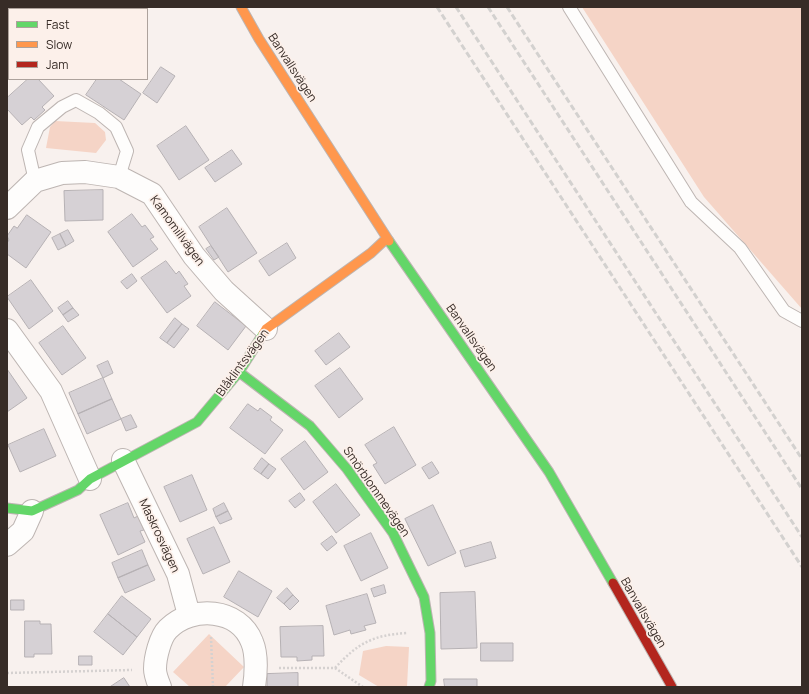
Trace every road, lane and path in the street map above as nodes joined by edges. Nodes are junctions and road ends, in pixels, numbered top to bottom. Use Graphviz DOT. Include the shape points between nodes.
graph roads {
  1 [pos="241,7"];
  2 [pos="569,7"];
  3 [pos="119,178"];
  4 [pos="35,181"];
  5 [pos="7,208"];
  6 [pos="387,238"];
  7 [pos="802,321"];
  8 [pos="266,329"];
  9 [pos="7,330"];
  10 [pos="239,372"];
  11 [pos="123,460"];
  12 [pos="90,478"];
  13 [pos="7,508"];
  14 [pos="32,511"];
  15 [pos="7,545"];
  16 [pos="199,614"];
  17 [pos="430,633"];
  18 [pos="335,668"];
  19 [pos="7,673"];
  20 [pos="254,677"];
  21 [pos="157,678"];
  22 [pos="213,687"];
  23 [pos="362,687"];
  24 [pos="429,687"];
  25 [pos="672,687"];
  1 -- 6 [label="street, Banvallsvägen"];
  2 -- 7 [label="lane" via="691,202 740,248 784,311"];
  3 -- 4 [label="street, Kamomillvägen" via="85,172"];
  3 -- 4 [label="lane" via="127,151 116,127 99,113 76,100 62,106 38,126 28,150"];
  3 -- 8 [label="street, Kamomillvägen" via="152,194 194,256 224,291"];
  4 -- 5 [label="street"];
  6 -- 8 [label="street, Blåklintsvägen" via="371,253"];
  6 -- 25 [label="street, Banvallsvägen" via="550,472"];
  8 -- 10 [label="street, Blåklintsvägen"];
  9 -- 12 [label="street" via="51,391"];
  10 -- 11 [label="street, Blåklintsvägen" via="197,422"];
  10 -- 17 [label="street, Smörblommevägen" via="310,426 347,469 393,533 424,597"];
  11 -- 12 [label="street, Blåklintsvägen"];
  11 -- 16 [label="street, Maskrosvägen"];
  12 -- 14 [label="street, Blåklintsvägen" via="78,490"];
  13 -- 14 [label="street"];
  14 -- 15 [label="street" via="23,531"];
  16 -- 20 [label="street" via="230,617 244,628 253,642"];
  16 -- 21 [label="street" via="167,630 161,642"];
  16 -- 22 [label="path"];
  17 -- 18 [label="path" via="405,633 374,638 350,652"];
  17 -- 24 [label="street, Smörblommevägen"];
  18 -- 20 [label="path"];
  18 -- 23 [label="path"];
  19 -- 21 [label="path"];
}
